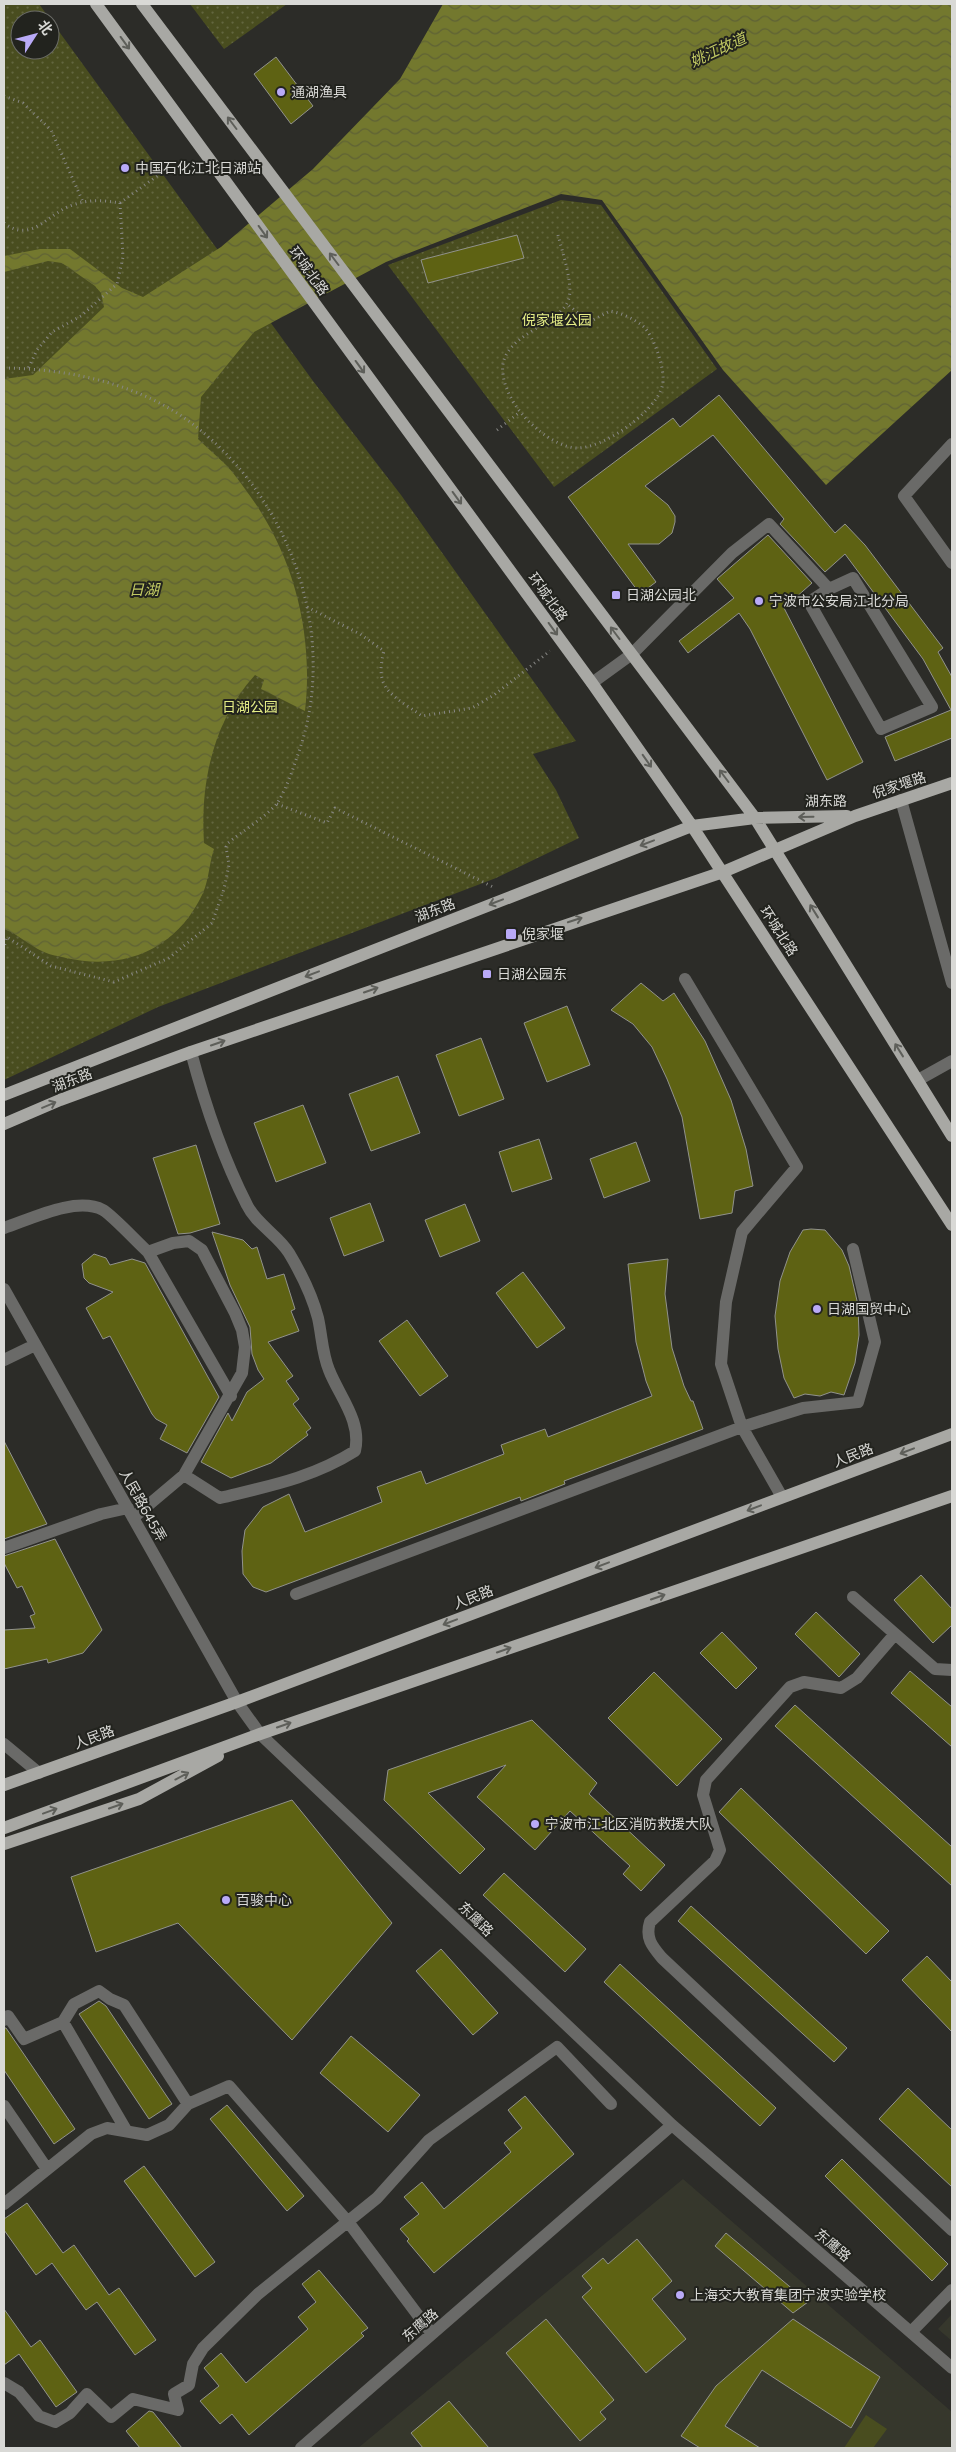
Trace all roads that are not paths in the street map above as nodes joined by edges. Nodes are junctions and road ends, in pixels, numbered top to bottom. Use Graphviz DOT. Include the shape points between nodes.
graph roads {
  1 [pos="96,4"];
  2 [pos="142,4"];
  3 [pos="952,444"];
  4 [pos="952,563"];
  5 [pos="829,589"];
  6 [pos="632,654"];
  7 [pos="592,683"];
  8 [pos="952,783"];
  9 [pos="901,800"];
  10 [pos="855,816"];
  11 [pos="755,818"];
  12 [pos="692,826"];
  13 [pos="775,848"];
  14 [pos="723,872"];
  15 [pos="685,979"];
  16 [pos="952,983"];
  17 [pos="192,1052"];
  18 [pos="952,1061"];
  19 [pos="918,1080"];
  20 [pos="4,1095"];
  21 [pos="4,1124"];
  22 [pos="952,1136"];
  23 [pos="952,1225"];
  24 [pos="4,1228"];
  25 [pos="853,1249"];
  26 [pos="148,1252"];
  27 [pos="4,1290"];
  28 [pos="35,1345"];
  29 [pos="4,1360"];
  30 [pos="231,1396"];
  31 [pos="742,1427"];
  32 [pos="952,1434"];
  33 [pos="184,1475"];
  34 [pos="952,1496"];
  35 [pos="782,1497"];
  36 [pos="130,1513"];
  37 [pos="4,1548"];
  38 [pos="296,1594"];
  39 [pos="853,1597"];
  40 [pos="895,1634"];
  41 [pos="952,1670"];
  42 [pos="238,1702"];
  43 [pos="260,1734"];
  44 [pos="4,1744"];
  45 [pos="39,1773"];
  46 [pos="4,1785"];
  47 [pos="4,1828"];
  48 [pos="4,1844"];
  49 [pos="4,2020"];
  50 [pos="63,2022"];
  51 [pos="188,2104"];
  52 [pos="611,2104"];
  53 [pos="4,2106"];
  54 [pos="672,2126"];
  55 [pos="126,2130"];
  56 [pos="47,2169"];
  57 [pos="4,2204"];
  58 [pos="349,2223"];
  59 [pos="952,2230"];
  60 [pos="952,2290"];
  61 [pos="911,2332"];
  62 [pos="432,2334"];
  63 [pos="952,2368"];
  64 [pos="4,2383"];
  65 [pos="300,2448"];
  1 -- 7 [label="main road, 环城北路, one-way"];
  6 -- 2 [label="main road, 环城北路, one-way"];
  3 -- 4 [label="street" via="904,496"];
  5 -- 5 [label="street" via="853,578 932,707 881,729 809,602"];
  5 -- 6 [label="street" via="769,524 732,554"];
  6 -- 7 [label="street"];
  11 -- 6 [label="main road, 环城北路, one-way"];
  7 -- 12 [label="main road, 环城北路, one-way"];
  8 -- 9 [label="main road, 倪家堰路"];
  9 -- 10 [label="main road, 倪家堰路"];
  9 -- 16 [label="street"];
  10 -- 11 [label="main road, 湖东路, one-way"];
  10 -- 13 [label="main road, 湖东路"];
  11 -- 12 [label="main road, 湖东路"];
  11 -- 13 [label="main road, 环城北路"];
  12 -- 14 [label="main road, 环城北路"];
  12 -- 20 [label="main road, 湖东路, one-way"];
  13 -- 14 [label="main road, 湖东路"];
  19 -- 13 [label="main road, 环城北路, one-way"];
  17 -- 14 [label="main road, 湖东路, one-way"];
  14 -- 23 [label="main road, 环城北路"];
  15 -- 31 [label="street" via="797,1168 742,1232 726,1302 721,1364"];
  21 -- 17 [label="main road, 湖东路, one-way"];
  17 -- 33 [label="street" via="203,1099 226,1161 248,1207 287,1250 306,1283 318,1319 322,1350 354,1420 357,1441 355,1451 331,1466 294,1480 220,1498"];
  18 -- 19 [label="street"];
  19 -- 22 [label="main road, 环城北路"];
  24 -- 26 [label="street" via="76,1204 89,1206 104,1210"];
  25 -- 31 [label="street" via="875,1342 858,1402 803,1408"];
  26 -- 30 [label="street"];
  26 -- 30 [label="street" via="189,1241 202,1250 209,1261 242,1330 245,1348 242,1373"];
  27 -- 28 [label="street, 人民路645弄"];
  28 -- 29 [label="street"];
  28 -- 36 [label="street, 人民路645弄"];
  30 -- 33 [label="street"];
  31 -- 35 [label="street"];
  31 -- 38 [label="street"];
  32 -- 35 [label="main road, 人民路, one-way"];
  33 -- 36 [label="street"];
  43 -- 34 [label="main road, one-way"];
  35 -- 42 [label="main road, 人民路, one-way"];
  36 -- 37 [label="street" via="101,1514"];
  36 -- 42 [label="street, 人民路645弄"];
  39 -- 40 [label="street"];
  40 -- 41 [label="street" via="935,1669"];
  40 -- 59 [label="street" via="857,1678 841,1688 804,1682 790,1687 706,1780 703,1795 720,1850 715,1861 650,1922 647,1932 651,1944 662,1958"];
  42 -- 43 [label="street, 人民路645弄"];
  42 -- 45 [label="main road, 人民路"];
  47 -- 43 [label="main road, one-way"];
  48 -- 43 [label="main road, one-way" via="139,1799"];
  43 -- 54 [label="street, 东鹰路"];
  44 -- 45 [label="street"];
  45 -- 46 [label="main road, 人民路"];
  49 -- 50 [label="street" via="8,2016 24,2038"];
  50 -- 51 [label="street" via="74,2004 99,1991 124,2005"];
  50 -- 55 [label="street"];
  51 -- 55 [label="street" via="169,2125 148,2135"];
  51 -- 58 [label="street" via="229,2086"];
  52 -- 58 [label="street" via="557,2047 429,2140 377,2198"];
  53 -- 56 [label="street"];
  54 -- 61 [label="street, 东鹰路"];
  54 -- 62 [label="street, 东鹰路"];
  55 -- 56 [label="street" via="107,2128 91,2134"];
  56 -- 57 [label="street"];
  58 -- 62 [label="street"];
  58 -- 64 [label="street" via="258,2294 203,2348 193,2364 189,2385 174,2394 178,2410 132,2399 111,2417 86,2394 70,2412 55,2422 39,2416 19,2392"];
  60 -- 61 [label="street"];
  61 -- 63 [label="street, 东鹰路"];
  62 -- 65 [label="street, 东鹰路"];
}
